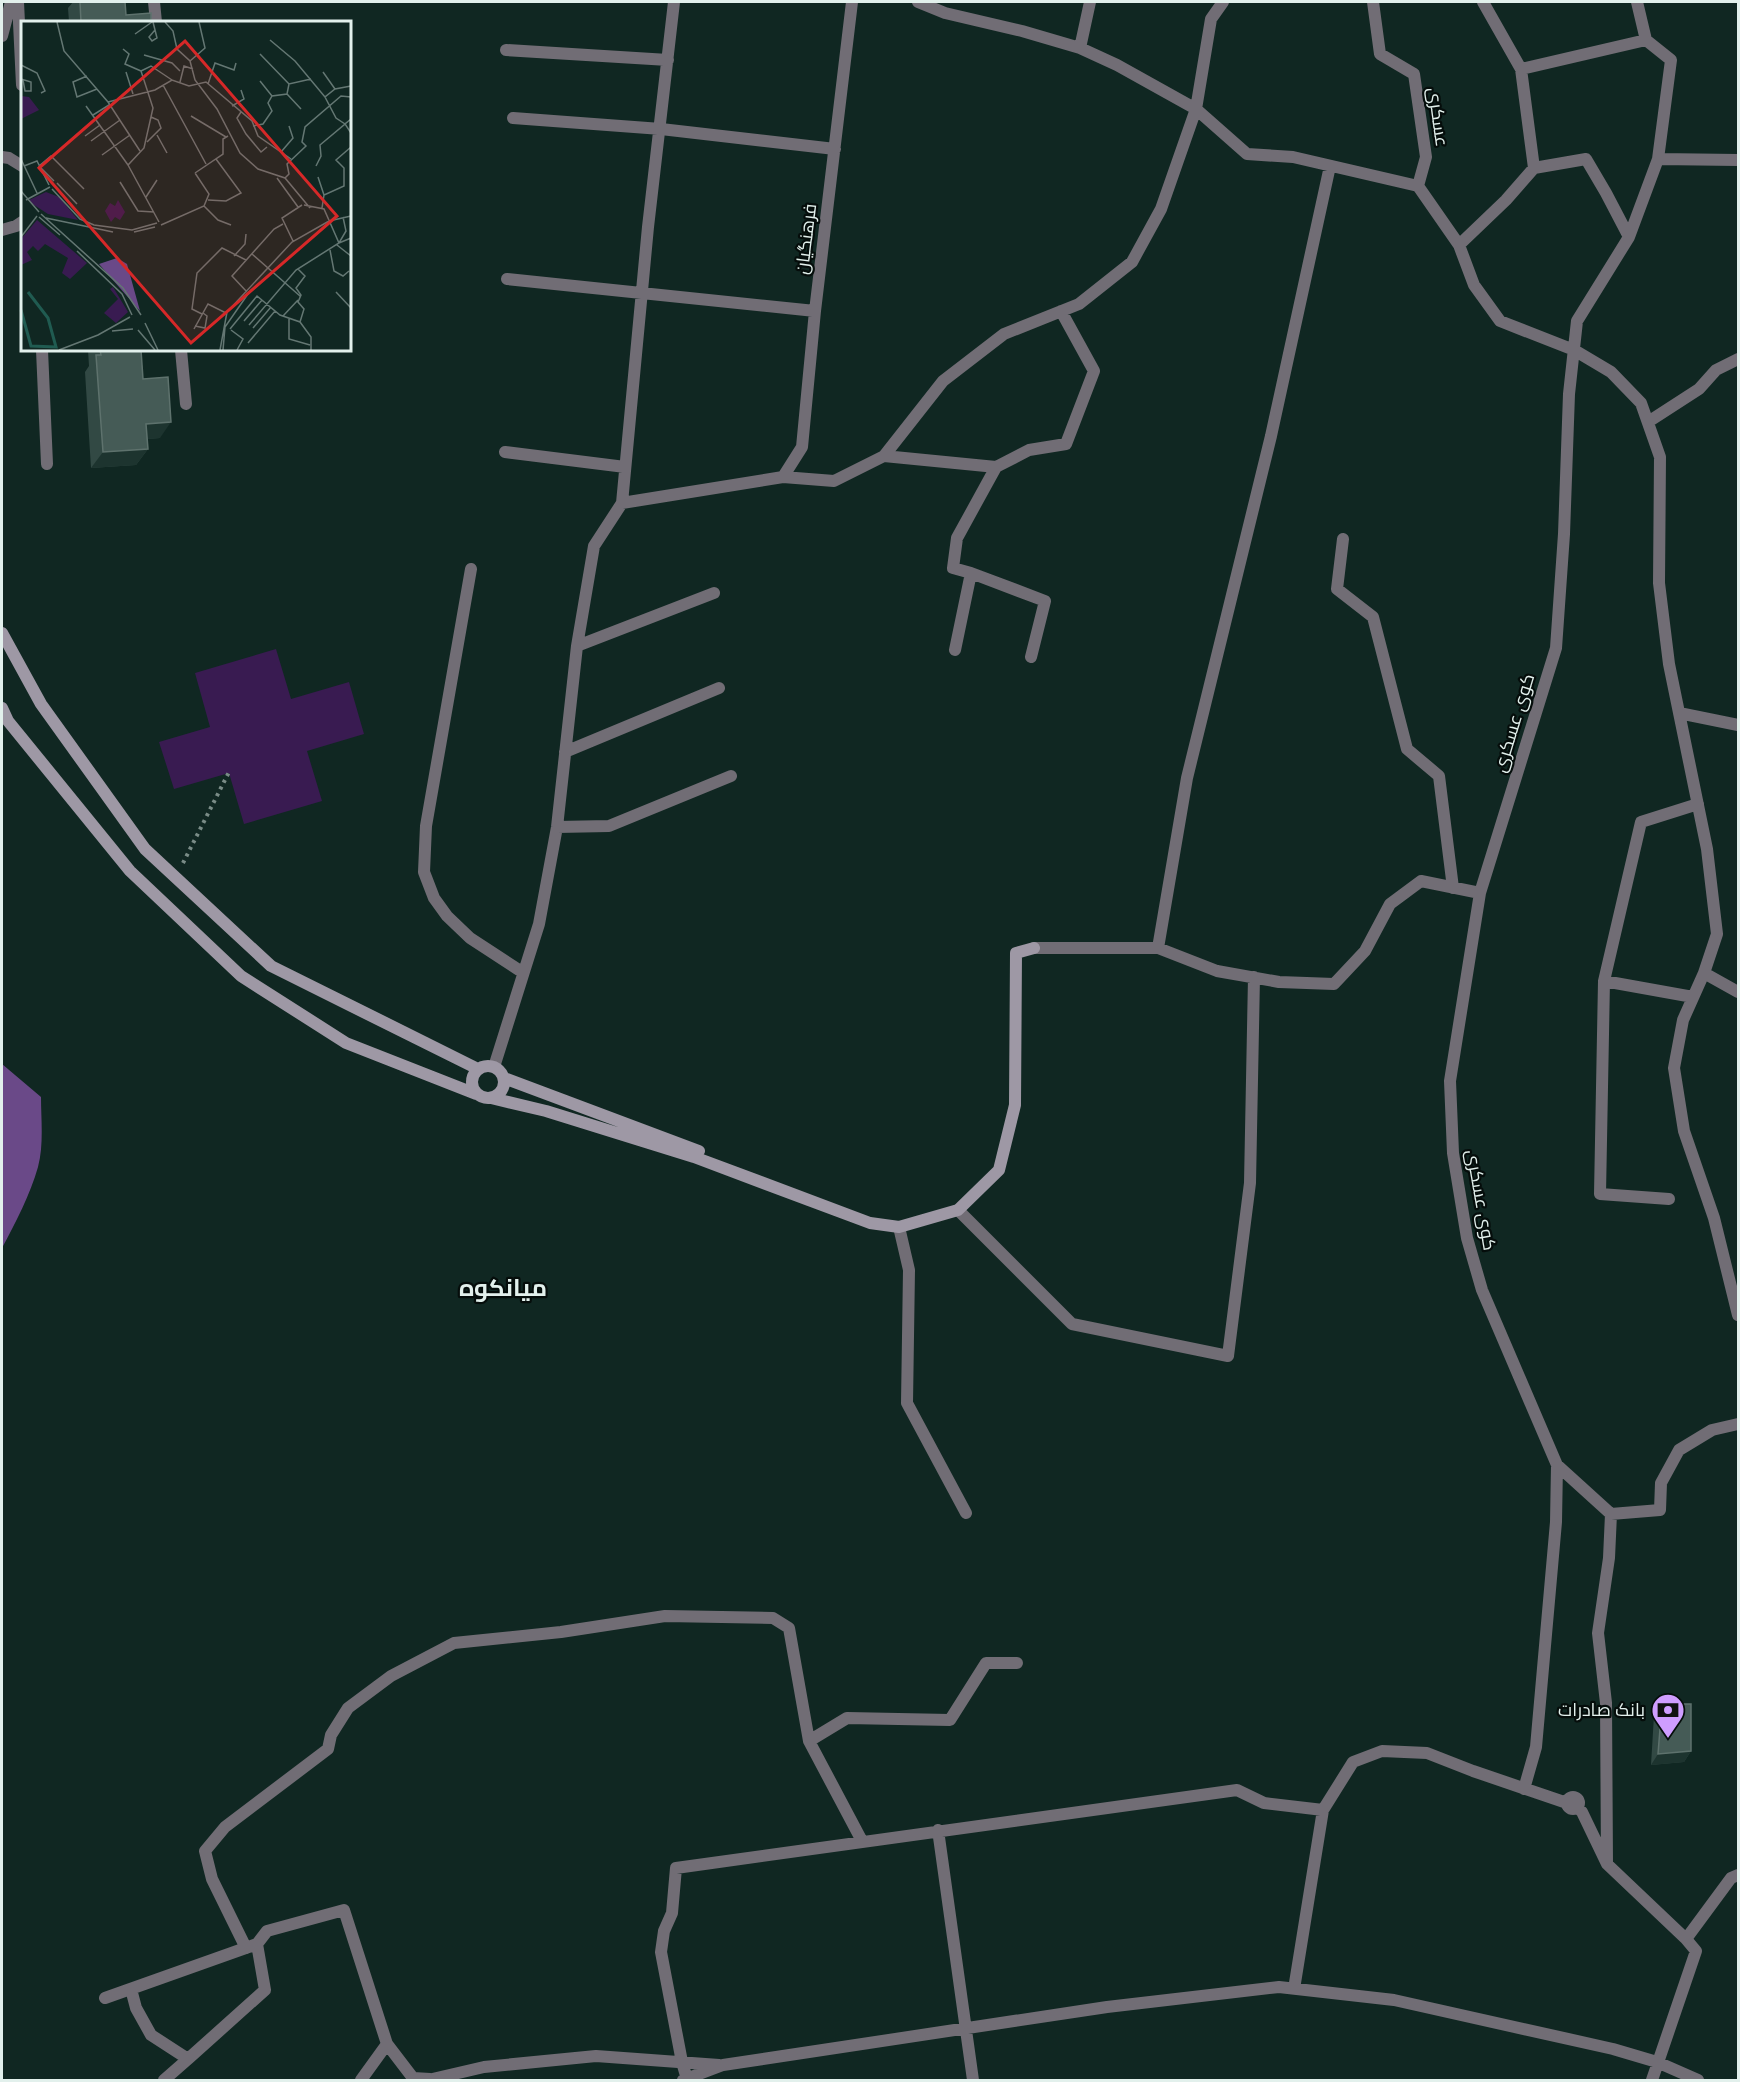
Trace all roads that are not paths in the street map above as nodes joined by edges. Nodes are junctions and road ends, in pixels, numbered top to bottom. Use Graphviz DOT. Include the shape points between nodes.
graph roads {
  1 [pos="11,2"];
  2 [pos="18,2"];
  3 [pos="154,2"];
  4 [pos="674,2"];
  5 [pos="852,2"];
  6 [pos="918,2"];
  7 [pos="1090,2"];
  8 [pos="1223,2"];
  9 [pos="1373,2"];
  10 [pos="1483,2"];
  11 [pos="1637,2"];
  12 [pos="156,21"];
  13 [pos="2,36"];
  14 [pos="1646,40"];
  15 [pos="1080,48"];
  16 [pos="506,50"];
  17 [pos="668,60"];
  18 [pos="21,64"];
  19 [pos="1521,69"];
  20 [pos="1196,109"];
  21 [pos="513,118"];
  22 [pos="661,129"];
  23 [pos="835,149"];
  24 [pos="2,157"];
  25 [pos="1658,159"];
  26 [pos="1738,160"];
  27 [pos="21,165"];
  28 [pos="1330,166"];
  29 [pos="1534,168"];
  30 [pos="1418,186"];
  31 [pos="21,223"];
  32 [pos="2,230"];
  33 [pos="1629,237"];
  34 [pos="1459,245"];
  35 [pos="507,279"];
  36 [pos="642,294"];
  37 [pos="815,311"];
  38 [pos="1061,311"];
  39 [pos="1574,350"];
  40 [pos="42,351"];
  41 [pos="181,351"];
  42 [pos="1738,359"];
  43 [pos="186,404"];
  44 [pos="1648,422"];
  45 [pos="505,452"];
  46 [pos="884,456"];
  47 [pos="47,464"];
  48 [pos="625,467"];
  49 [pos="996,467"];
  50 [pos="783,477"];
  51 [pos="622,503"];
  52 [pos="1343,539"];
  53 [pos="471,569"];
  54 [pos="971,573"];
  55 [pos="714,593"];
  56 [pos="2,633"];
  57 [pos="577,646"];
  58 [pos="955,650"];
  59 [pos="1031,657"];
  60 [pos="719,688"];
  61 [pos="2,708"];
  62 [pos="1678,713"];
  63 [pos="1738,725"];
  64 [pos="566,752"];
  65 [pos="731,776"];
  66 [pos="1698,804"];
  67 [pos="557,827"];
  68 [pos="1453,888"];
  69 [pos="1480,893"];
  70 [pos="1034,948"];
  71 [pos="1158,948"];
  72 [pos="522,972"];
  73 [pos="1704,973"];
  74 [pos="1254,977"];
  75 [pos="1604,981"];
  76 [pos="1738,992"];
  77 [pos="1693,997"];
  78 [pos="494,1067"];
  79 [pos="478,1069"];
  80 [pos="504,1078"];
  81 [pos="476,1094"];
  82 [pos="491,1098"];
  83 [pos="1669,1199"];
  84 [pos="958,1210"];
  85 [pos="899,1227"];
  86 [pos="1738,1315"];
  87 [pos="1738,1424"];
  88 [pos="1557,1465"];
  89 [pos="966,1513"];
  90 [pos="1611,1514"];
  91 [pos="1017,1663"];
  92 [pos="809,1741"];
  93 [pos="1524,1789"];
  94 [pos="1323,1810"];
  95 [pos="938,1830"];
  96 [pos="862,1841"];
  97 [pos="1607,1864"];
  98 [pos="1738,1875"];
  99 [pos="1686,1939"];
  100 [pos="252,1946"];
  101 [pos="131,1989"];
  102 [pos="1294,1989"];
  103 [pos="105,1998"];
  104 [pos="965,2028"];
  105 [pos="387,2044"];
  106 [pos="188,2059"];
  107 [pos="682,2062"];
  108 [pos="1657,2062"];
  109 [pos="723,2065"];
  110 [pos="164,2080"];
  111 [pos="361,2080"];
  112 [pos="429,2080"];
  113 [pos="685,2080"];
  114 [pos="973,2080"];
  115 [pos="1652,2080"];
  116 [pos="1698,2080"];
  1 -- 13 [label="street"];
  2 -- 18 [label="street"];
  3 -- 12 [label="street"];
  4 -- 17 [label="street"];
  5 -- 23 [label="street, فرهنگیان"];
  6 -- 15 [label="street" via="945,13"];
  7 -- 15 [label="street"];
  8 -- 20 [label="street" via="1211,19"];
  9 -- 30 [label="street, عسکری" via="1380,54 1414,74 1426,157"];
  10 -- 19 [label="street"];
  11 -- 14 [label="street"];
  14 -- 19 [label="street"];
  14 -- 25 [label="street, کوی عسکری" via="1671,60"];
  15 -- 20 [label="street"];
  16 -- 17 [label="street"];
  17 -- 22 [label="street"];
  19 -- 29 [label="street"];
  20 -- 28 [label="street" via="1247,154 1293,157"];
  20 -- 38 [label="street" via="1161,209 1132,262 1079,304"];
  21 -- 22 [label="street"];
  22 -- 23 [label="street"];
  22 -- 36 [label="street"];
  23 -- 37 [label="street, فرهنگیان"];
  24 -- 27 [label="street"];
  25 -- 26 [label="street"];
  25 -- 33 [label="street, کوی عسکری"];
  28 -- 30 [label="street"];
  28 -- 71 [label="street" via="1271,436 1187,778"];
  29 -- 33 [label="street" via="1586,159"];
  29 -- 34 [label="street"];
  30 -- 34 [label="street"];
  31 -- 32 [label="street"];
  33 -- 39 [label="street, کوی عسکری" via="1577,321"];
  34 -- 39 [label="street" via="1474,285 1500,321"];
  35 -- 36 [label="street"];
  36 -- 37 [label="street"];
  36 -- 48 [label="street"];
  37 -- 50 [label="street, فرهنگیان" via="802,447"];
  38 -- 46 [label="street" via="1004,334 943,381"];
  38 -- 49 [label="street" via="1094,371 1066,444 1029,450"];
  39 -- 44 [label="street" via="1611,372 1641,403"];
  39 -- 69 [label="street, کوی عسکری" via="1556,648"];
  40 -- 47 [label="street"];
  41 -- 43 [label="street"];
  42 -- 44 [label="street" via="1716,370 1699,389"];
  44 -- 62 [label="street" via="1660,457 1659,583"];
  45 -- 48 [label="street"];
  46 -- 49 [label="street"];
  46 -- 50 [label="street" via="834,481"];
  48 -- 51 [label="street"];
  49 -- 54 [label="street" via="957,538 953,568"];
  50 -- 51 [label="street"];
  51 -- 57 [label="street" via="594,546"];
  52 -- 68 [label="street" via="1337,590 1373,617 1407,749 1439,776"];
  53 -- 72 [label="street" via="426,826 424,872 434,898 447,916 470,938"];
  54 -- 58 [label="street"];
  54 -- 59 [label="street" via="1045,601"];
  55 -- 57 [label="street"];
  56 -- 79 [label="main road" via="41,704 146,849 271,966"];
  57 -- 64 [label="street"];
  60 -- 64 [label="street"];
  61 -- 81 [label="main road" via="8,722 130,871 241,976 346,1043"];
  62 -- 63 [label="street"];
  62 -- 66 [label="street"];
  64 -- 67 [label="street"];
  65 -- 67 [label="street" via="609,826"];
  66 -- 73 [label="street" via="1717,934"];
  66 -- 75 [label="street" via="1641,822"];
  67 -- 72 [label="street" via="538,924"];
  68 -- 69 [label="street"];
  68 -- 74 [label="street" via="1421,881 1390,904 1365,951 1334,984"];
  69 -- 88 [label="street, کوی عسکری" via="1450,1080 1453,1153 1467,1238 1482,1290"];
  70 -- 71 [label="street"];
  70 -- 84 [label="main road" via="1016,953 1015,1106 999,1170"];
  71 -- 74 [label="street" via="1217,971"];
  72 -- 78 [label="street"];
  73 -- 76 [label="street"];
  73 -- 77 [label="street"];
  74 -- 84 [label="street" via="1250,1183 1228,1356 1072,1324"];
  75 -- 77 [label="street"];
  75 -- 83 [label="street" via="1600,1194"];
  77 -- 86 [label="street" via="1683,1020 1674,1068 1684,1131 1714,1218"];
  78 -- 79 [label="main road"];
  78 -- 80 [label="main road"];
  79 -- 81 [label="main road" via="471,1084"];
  80 -- 82 [label="main road" via="500,1093"];
  80 -- 85 [label="main road"];
  81 -- 82 [label="main road"];
  82 -- 85 [label="main road" via="683,1154 870,1223"];
  84 -- 85 [label="main road"];
  85 -- 89 [label="street" via="909,1270 907,1403"];
  87 -- 90 [label="street" via="1712,1430 1679,1450 1661,1484 1660,1510"];
  88 -- 90 [label="street"];
  88 -- 93 [label="street" via="1556,1522 1536,1747"];
  90 -- 97 [label="street" via="1598,1633 1606,1703"];
  91 -- 92 [label="street" via="986,1663 950,1720 847,1718"];
  92 -- 96 [label="street"];
  92 -- 100 [label="street" via="789,1628 773,1618 664,1616 454,1643 392,1676 348,1708 331,1735 328,1749 225,1827 205,1851 212,1879"];
  93 -- 94 [label="street" via="1427,1753 1382,1751 1353,1762"];
  93 -- 97 [label="street" via="1582,1812"];
  94 -- 95 [label="street" via="1264,1803 1237,1790"];
  94 -- 102 [label="street"];
  95 -- 96 [label="street"];
  95 -- 104 [label="street"];
  96 -- 107 [label="street" via="676,1868 672,1913 664,1931 662,1952"];
  97 -- 99 [label="street"];
  98 -- 99 [label="street" via="1731,1878"];
  99 -- 108 [label="street" via="1696,1951"];
  100 -- 101 [label="street"];
  100 -- 105 [label="street" via="267,1931 344,1911"];
  100 -- 106 [label="street" via="265,1990"];
  101 -- 103 [label="street"];
  101 -- 106 [label="street" via="135,2007 151,2035"];
  102 -- 104 [label="street" via="1279,1987 1107,2007"];
  102 -- 108 [label="street" via="1394,2000"];
  104 -- 109 [label="street"];
  104 -- 114 [label="street"];
  105 -- 111 [label="street"];
  105 -- 112 [label="street" via="414,2078"];
  106 -- 110 [label="street"];
  107 -- 109 [label="street"];
  107 -- 112 [label="street" via="596,2056 484,2067"];
  107 -- 113 [label="street"];
  108 -- 115 [label="street"];
  108 -- 116 [label="street"];
  109 -- 113 [label="street"];
}
